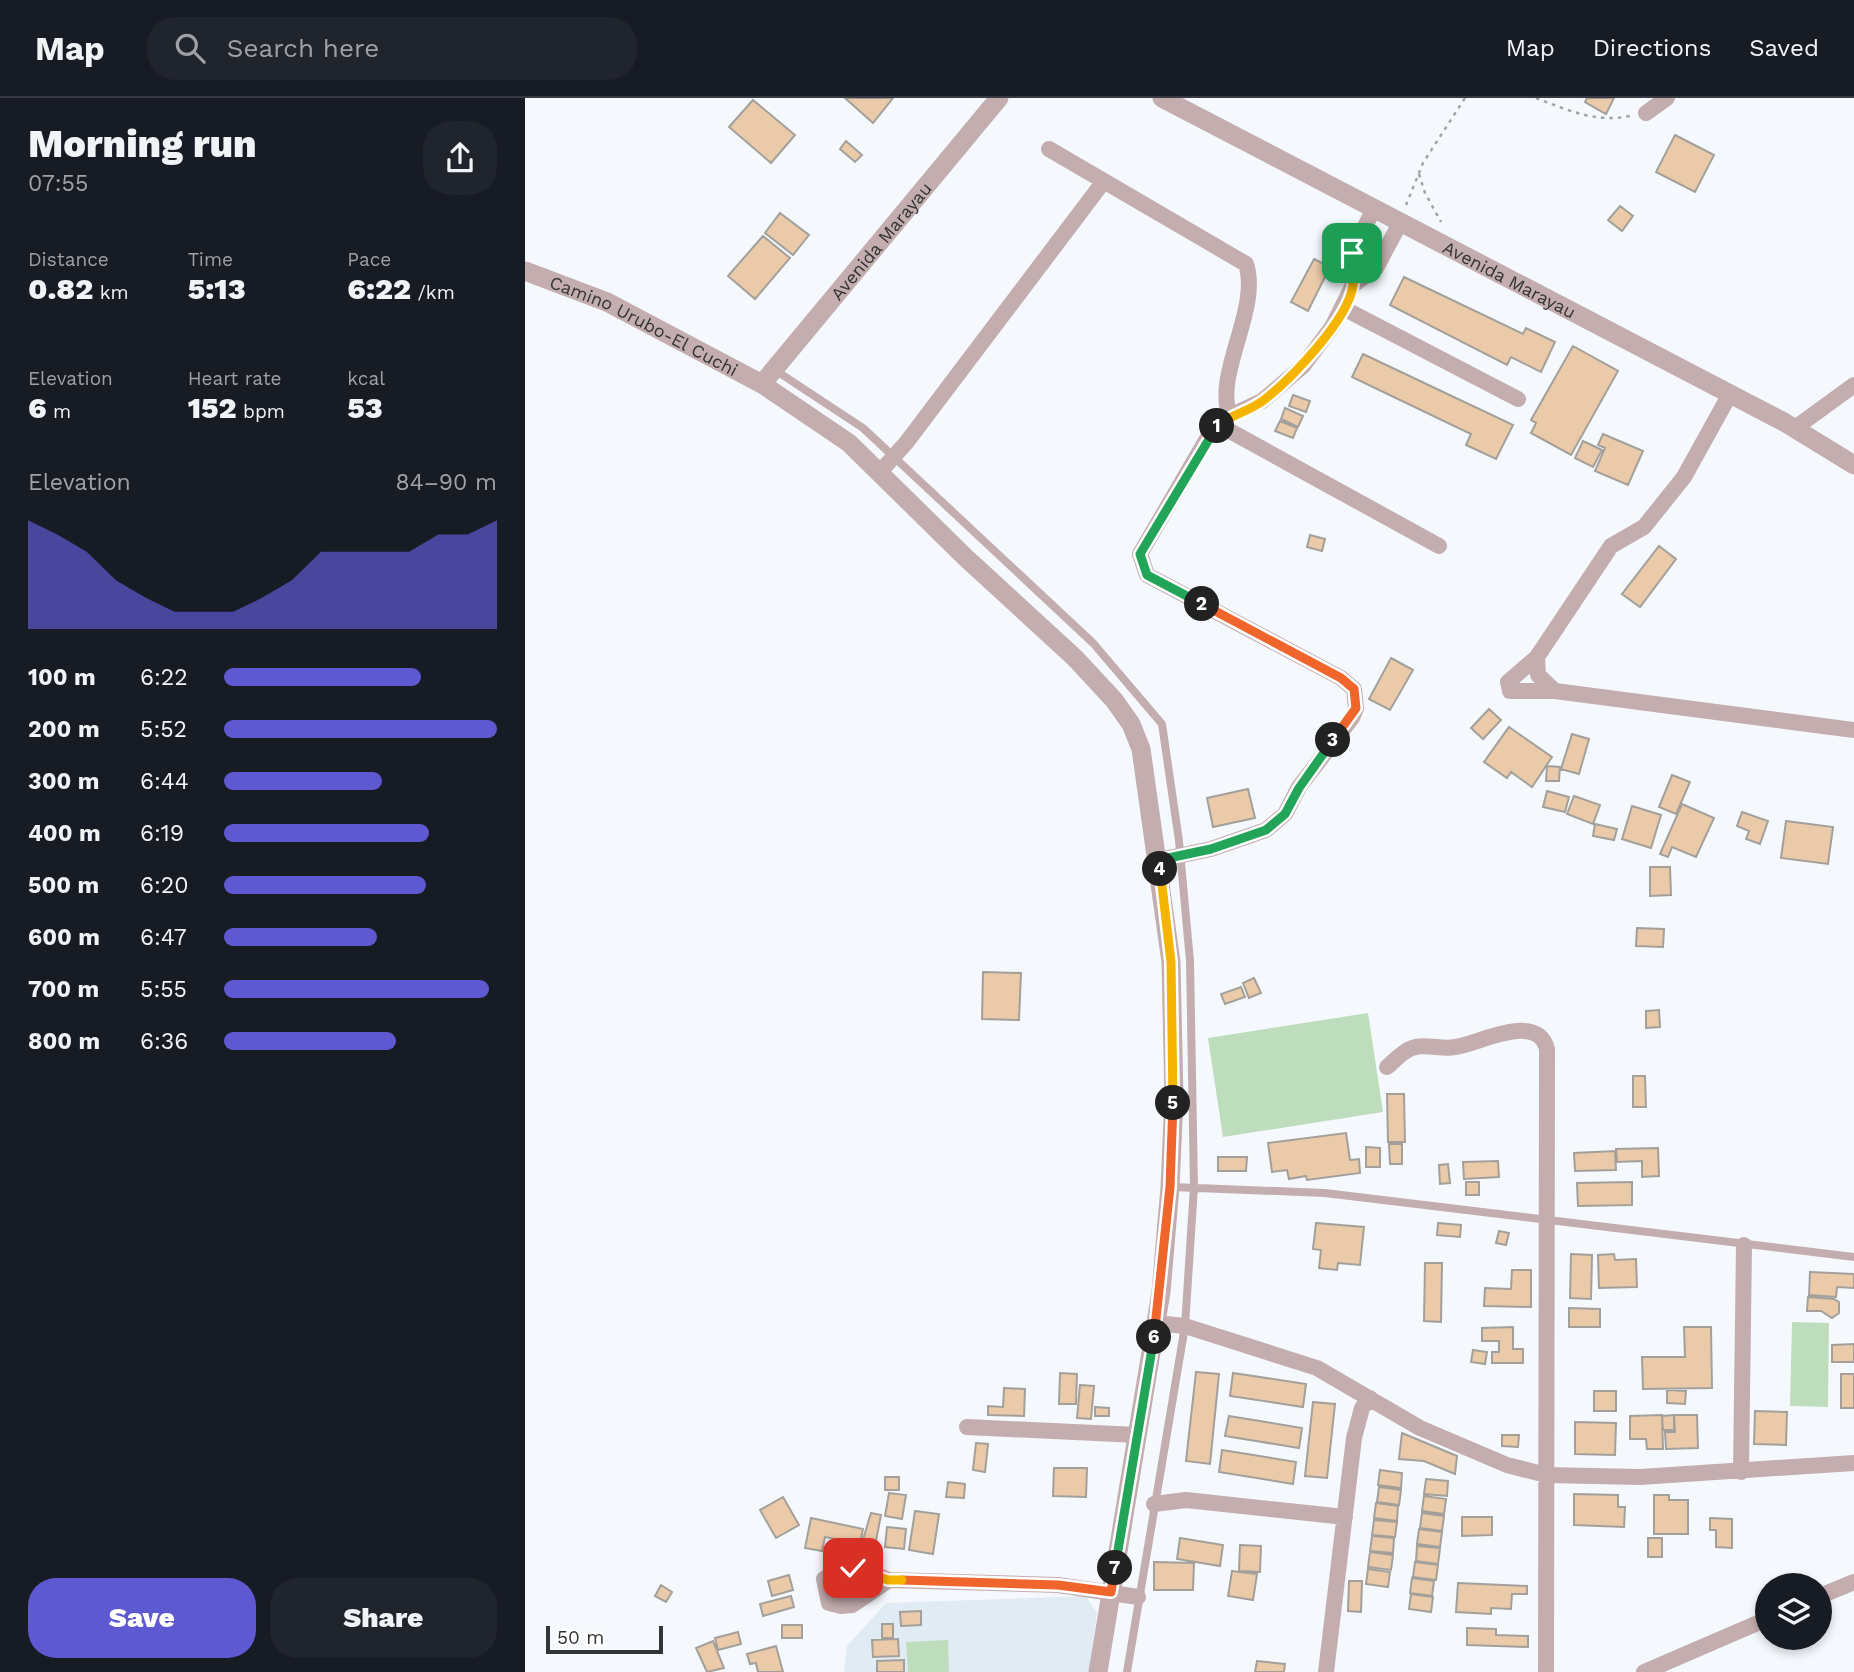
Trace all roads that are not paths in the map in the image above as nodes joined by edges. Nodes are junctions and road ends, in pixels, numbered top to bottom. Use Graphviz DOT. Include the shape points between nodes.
graph roads {
  1 [pos="999,98"];
  2 [pos="1162,98"];
  3 [pos="1667,98"];
  4 [pos="1646,113"];
  5 [pos="1049,149"];
  6 [pos="1104,181"];
  7 [pos="1374,208"];
  8 [pos="1401,223"];
  9 [pos="525,271"];
  10 [pos="1353,285"];
  11 [pos="1343,308"];
  12 [pos="769,377"];
  13 [pos="1854,385"];
  14 [pos="1730,394"];
  15 [pos="1518,399"];
  16 [pos="1225,421"];
  17 [pos="1795,428"];
  18 [pos="894,457"];
  19 [pos="1854,465"];
  20 [pos="879,473"];
  21 [pos="1439,546"];
  22 [pos="1537,657"];
  23 [pos="1555,691"];
  24 [pos="1854,730"];
  25 [pos="1181,857"];
  26 [pos="1159,860"];
  27 [pos="1387,1067"];
  28 [pos="1194,1186"];
  29 [pos="1170,1187"];
  30 [pos="1548,1221"];
  31 [pos="1744,1245"];
  32 [pos="1854,1257"];
  33 [pos="1156,1323"];
  34 [pos="1185,1326"];
  35 [pos="1370,1398"];
  36 [pos="967,1427"];
  37 [pos="1137,1435"];
  38 [pos="1854,1463"];
  39 [pos="1741,1472"];
  40 [pos="1546,1475"];
  41 [pos="1154,1504"];
  42 [pos="1345,1517"];
  43 [pos="888,1580"];
  44 [pos="1854,1582"];
  45 [pos="1832,1591"];
  46 [pos="1111,1592"];
  47 [pos="1138,1597"];
  48 [pos="1755,1624"];
  49 [pos="1098,1672"];
  50 [pos="1127,1672"];
  51 [pos="1326,1672"];
  52 [pos="1546,1672"];
  53 [pos="1644,1672"];
  1 -- 12 [label="street, Avenida Marayau"];
  2 -- 7 [label="street, Avenida Marayau"];
  3 -- 4 [label="street"];
  5 -- 6 [label="street"];
  6 -- 16 [label="street" via="1246,264 1249,286"];
  6 -- 18 [label="street"];
  7 -- 8 [label="street, Avenida Marayau"];
  7 -- 10 [label="street" via="1350,258"];
  8 -- 10 [label="street" via="1376,268"];
  8 -- 14 [label="street, Avenida Marayau"];
  9 -- 12 [label="street, Camino Urubo-El Cuchi" via="607,302"];
  10 -- 11 [label="street"];
  11 -- 15 [label="street"];
  11 -- 16 [label="street" via="1303,366 1262,401"];
  12 -- 18 [label="lane" via="863,428"];
  12 -- 20 [label="street, Camino Urubo-El Cuchi"];
  13 -- 17 [label="street"];
  14 -- 17 [label="street, Avenida Marayau"];
  14 -- 22 [label="street" via="1684,477 1644,527 1611,546"];
  16 -- 21 [label="street"];
  16 -- 25 [label="street" via="1211,432 1140,554 1142,565 1147,575 1341,678 1354,689 1356,708 1285,814 1266,830"];
  17 -- 19 [label="street, Avenida Marayau"];
  18 -- 20 [label="street"];
  18 -- 25 [label="lane" via="1093,643 1162,724"];
  20 -- 26 [label="street, Camino Urubo-El Cuchi" via="1114,700 1141,749"];
  22 -- 23 [label="street" via="1538,675"];
  22 -- 23 [label="street" via="1508,682 1510,691"];
  23 -- 24 [label="street"];
  25 -- 26 [label="street"];
  25 -- 28 [label="lane" via="1190,961"];
  26 -- 29 [label="street, Camino Urubo-El Cuchi" via="1171,962 1174,1098"];
  27 -- 30 [label="street" via="1418,1046 1458,1047 1519,1031 1544,1040"];
  28 -- 29 [label="lane"];
  28 -- 30 [label="lane" via="1325,1193"];
  28 -- 34 [label="lane"];
  29 -- 33 [label="street, Camino Urubo-El Cuchi"];
  30 -- 31 [label="lane"];
  30 -- 40 [label="street"];
  31 -- 32 [label="lane"];
  31 -- 39 [label="street"];
  33 -- 34 [label="street"];
  33 -- 37 [label="street, Camino Urubo-El Cuchi"];
  34 -- 35 [label="street" via="1317,1368"];
  34 -- 41 [label="lane"];
  35 -- 40 [label="street" via="1433,1433 1507,1465"];
  35 -- 42 [label="street" via="1362,1408 1354,1438"];
  36 -- 37 [label="street"];
  37 -- 46 [label="street, Camino Urubo-El Cuchi"];
  38 -- 39 [label="street"];
  39 -- 40 [label="street"];
  40 -- 52 [label="street"];
  41 -- 42 [label="street" via="1186,1500"];
  41 -- 47 [label="lane"];
  42 -- 51 [label="street"];
  43 -- 46 [label="street" via="1058,1585"];
  44 -- 45 [label="street"];
  46 -- 47 [label="street"];
  46 -- 49 [label="street, Camino Urubo-El Cuchi"];
  47 -- 50 [label="lane"];
  48 -- 53 [label="street"];
}
